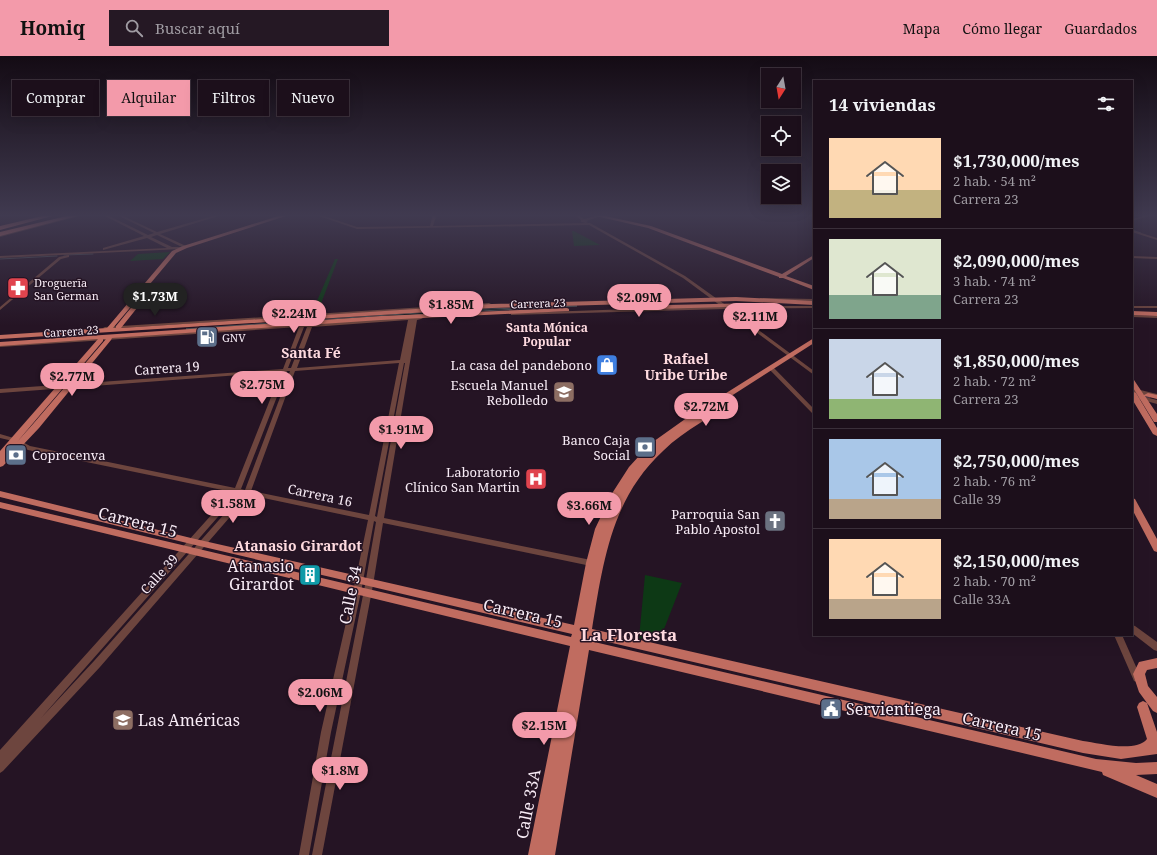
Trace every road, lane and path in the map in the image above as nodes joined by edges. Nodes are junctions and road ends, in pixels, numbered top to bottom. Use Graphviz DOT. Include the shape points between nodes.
graph roads {
  1 [pos="99,251"];
  2 [pos="127,251"];
  3 [pos="140,251"];
  4 [pos="172,251"];
  5 [pos="182,251"];
  6 [pos="639,251"];
  7 [pos="722,251"];
  8 [pos="102,252"];
  9 [pos="95,253"];
  10 [pos="60,255"];
  11 [pos="68,256"];
  12 [pos="813,257"];
  13 [pos="1133,257"];
  14 [pos="0,258"];
  15 [pos="1157,258"];
  16 [pos="164,262"];
  17 [pos="171,262"];
  18 [pos="813,262"];
  19 [pos="786,275"];
  20 [pos="813,284"];
  21 [pos="813,288"];
  22 [pos="715,299"];
  23 [pos="737,302"];
  24 [pos="0,304"];
  25 [pos="813,304"];
  26 [pos="813,304"];
  27 [pos="813,304"];
  28 [pos="727,307"];
  29 [pos="1133,308"];
  30 [pos="1133,308"];
  31 [pos="1157,308"];
  32 [pos="0,309"];
  33 [pos="123,312"];
  34 [pos="131,312"];
  35 [pos="1133,313"];
  36 [pos="1133,316"];
  37 [pos="1157,316"];
  38 [pos="413,318"];
  39 [pos="310,325"];
  40 [pos="145,326"];
  41 [pos="159,326"];
  42 [pos="173,326"];
  43 [pos="302,326"];
  44 [pos="118,327"];
  45 [pos="110,328"];
  46 [pos="133,328"];
  47 [pos="206,331"];
  48 [pos="168,333"];
  49 [pos="59,334"];
  50 [pos="87,335"];
  51 [pos="0,336"];
  52 [pos="130,336"];
  53 [pos="106,339"];
  54 [pos="52,341"];
  55 [pos="813,341"];
  56 [pos="0,345"];
  57 [pos="813,346"];
  58 [pos="794,356"];
  59 [pos="404,362"];
  60 [pos="813,368"];
  61 [pos="289,370"];
  62 [pos="773,370"];
  63 [pos="813,372"];
  64 [pos="1133,382"];
  65 [pos="69,386"];
  66 [pos="61,387"];
  67 [pos="0,391"];
  68 [pos="1146,396"];
  69 [pos="813,411"];
  70 [pos="1157,420"];
  71 [pos="681,429"];
  72 [pos="1157,434"];
  73 [pos="0,436"];
  74 [pos="17,442"];
  75 [pos="0,456"];
  76 [pos="0,464"];
  77 [pos="237,491"];
  78 [pos="247,493"];
  79 [pos="0,494"];
  80 [pos="1133,503"];
  81 [pos="0,505"];
  82 [pos="371,518"];
  83 [pos="380,520"];
  84 [pos="192,541"];
  85 [pos="204,544"];
  86 [pos="1157,548"];
  87 [pos="184,550"];
  88 [pos="196,553"];
  89 [pos="591,563"];
  90 [pos="364,580"];
  91 [pos="362,593"];
  92 [pos="1133,629"];
  93 [pos="1118,636"];
  94 [pos="581,637"];
  95 [pos="1157,647"];
  96 [pos="1157,663"];
  97 [pos="1141,684"];
  98 [pos="1143,707"];
  99 [pos="1157,707"];
  100 [pos="1157,748"];
  101 [pos="1139,751"];
  102 [pos="0,757"];
  103 [pos="1096,765"];
  104 [pos="0,768"];
  105 [pos="1157,768"];
  106 [pos="1157,791"];
  107 [pos="304,855"];
  108 [pos="317,855"];
  109 [pos="535,855"];
  110 [pos="548,855"];
  1 -- 9 [label="street"];
  2 -- 8 [label="street"];
  3 -- 9 [label="street"];
  4 -- 16 [label="main road"];
  5 -- 17 [label="main road"];
  6 -- 22 [label="street"];
  7 -- 19 [label="main road"];
  8 -- 9 [label="street"];
  9 -- 10 [label="street"];
  9 -- 11 [label="street"];
  10 -- 11 [label="street"];
  10 -- 14 [label="street"];
  10 -- 24 [label="street"];
  11 -- 32 [label="street" via="60,258"];
  12 -- 19 [label="main road"];
  13 -- 15 [label="street"];
  16 -- 17 [label="main road"];
  16 -- 33 [label="main road"];
  17 -- 34 [label="main road"];
  18 -- 19 [label="main road"];
  19 -- 20 [label="main road"];
  19 -- 21 [label="main road"];
  22 -- 23 [label="main road, Carrera 23"];
  22 -- 25 [label="street, Carrera 23"];
  22 -- 28 [label="street"];
  22 -- 40 [label="street, Carrera 23" via="456,306"];
  22 -- 42 [label="main road" via="477,307"];
  23 -- 26 [label="main road, Carrera 23"];
  23 -- 28 [label="main road, Carrera 23"];
  27 -- 28 [label="street"];
  28 -- 38 [label="main road, Carrera 23"];
  28 -- 58 [label="street"];
  29 -- 31 [label="street"];
  30 -- 31 [label="main road"];
  33 -- 34 [label="main road"];
  33 -- 45 [label="main road"];
  34 -- 44 [label="main road"];
  35 -- 37 [label="main road"];
  36 -- 37 [label="street"];
  38 -- 39 [label="street, Carrera 23"];
  38 -- 47 [label="main road, Carrera 23"];
  38 -- 59 [label="street, Calle 34"];
  39 -- 43 [label="street, Carrera 23"];
  39 -- 61 [label="street, Calle 39"];
  40 -- 41 [label="main road"];
  40 -- 44 [label="street, Carrera 23"];
  40 -- 46 [label="main road"];
  41 -- 42 [label="main road"];
  41 -- 46 [label="main road"];
  42 -- 48 [label="main road" via="181,328"];
  43 -- 47 [label="street, Carrera 23"];
  43 -- 61 [label="street, Calle 39"];
  44 -- 45 [label="street, Carrera 23"];
  45 -- 50 [label="street, Carrera 23"];
  46 -- 50 [label="main road"];
  47 -- 48 [label="main road, Carrera 23"];
  47 -- 52 [label="street, Carrera 23"];
  48 -- 52 [label="main road, Carrera 23"];
  49 -- 50 [label="main road"];
  49 -- 51 [label="main road"];
  49 -- 54 [label="main road" via="46,339"];
  50 -- 51 [label="street, Carrera 23"];
  50 -- 52 [label="main road, Carrera 23"];
  50 -- 53 [label="street, Carrera 23"];
  50 -- 54 [label="main road"];
  50 -- 56 [label="street, Carrera 23"];
  52 -- 53 [label="street, Carrera 23"];
  53 -- 65 [label="main road"];
  53 -- 66 [label="main road"];
  54 -- 56 [label="main road"];
  55 -- 58 [label="main road, Calle 33A"];
  57 -- 58 [label="main road, Calle 33A"];
  58 -- 60 [label="street"];
  58 -- 62 [label="main road, Calle 33A"];
  58 -- 63 [label="street"];
  59 -- 61 [label="street, Carrera 19"];
  59 -- 82 [label="street, Calle 34"];
  59 -- 83 [label="street, Calle 34"];
  61 -- 65 [label="street, Carrera 19"];
  61 -- 77 [label="street, Calle 39"];
  61 -- 78 [label="street, Calle 39"];
  62 -- 69 [label="street"];
  62 -- 71 [label="main road, Calle 33A"];
  64 -- 68 [label="main road"];
  65 -- 66 [label="street, Carrera 19"];
  65 -- 74 [label="main road"];
  66 -- 67 [label="street, Carrera 19"];
  66 -- 74 [label="main road"];
  68 -- 70 [label="main road"];
  68 -- 72 [label="main road"];
  71 -- 89 [label="main road, Calle 33A" via="653,446 632,469 615,495 600,529"];
  71 -- 94 [label="main road, Calle 33A" via="649,460 622,497 610,521"];
  73 -- 74 [label="street, Carrera 16"];
  74 -- 75 [label="main road"];
  74 -- 76 [label="main road"];
  74 -- 77 [label="street, Carrera 16" via="28,448"];
  77 -- 78 [label="street, Carrera 16"];
  77 -- 84 [label="street, Calle 39"];
  78 -- 82 [label="street, Carrera 16"];
  78 -- 85 [label="street, Calle 39"];
  79 -- 84 [label="main road, Carrera 15"];
  80 -- 86 [label="main road"];
  81 -- 87 [label="main road, Carrera 15"];
  82 -- 83 [label="street, Carrera 16"];
  82 -- 90 [label="street, Calle 34"];
  83 -- 89 [label="street, Carrera 16"];
  83 -- 90 [label="street, Calle 34"];
  84 -- 85 [label="main road, Carrera 15"];
  84 -- 87 [label="street, Calle 39"];
  85 -- 88 [label="street, Calle 39"];
  85 -- 90 [label="main road, Carrera 15"];
  87 -- 88 [label="main road, Carrera 15"];
  87 -- 102 [label="street, Calle 39"];
  88 -- 91 [label="main road, Carrera 15"];
  88 -- 104 [label="street, Calle 39"];
  89 -- 94 [label="main road, Calle 33A"];
  90 -- 91 [label="street, Calle 34"];
  90 -- 94 [label="main road, Carrera 15"];
  91 -- 94 [label="main road, Carrera 15"];
  91 -- 107 [label="street, Calle 34" via="326,732"];
  91 -- 108 [label="street, Calle 34"];
  92 -- 95 [label="street"];
  93 -- 97 [label="street"];
  94 -- 101 [label="main road, Carrera 15" via="1083,747 1115,752"];
  94 -- 103 [label="main road, Carrera 15"];
  94 -- 109 [label="main road, Calle 33A"];
  94 -- 110 [label="main road, Calle 33A"];
  96 -- 97 [label="main road" via="1141,668"];
  97 -- 99 [label="main road"];
  98 -- 101 [label="main road" via="1153,739 1150,745"];
  100 -- 101 [label="main road, Carrera 15"];
  103 -- 105 [label="main road, Carrera 15" via="1136,769"];
  103 -- 106 [label="main road"];
}
